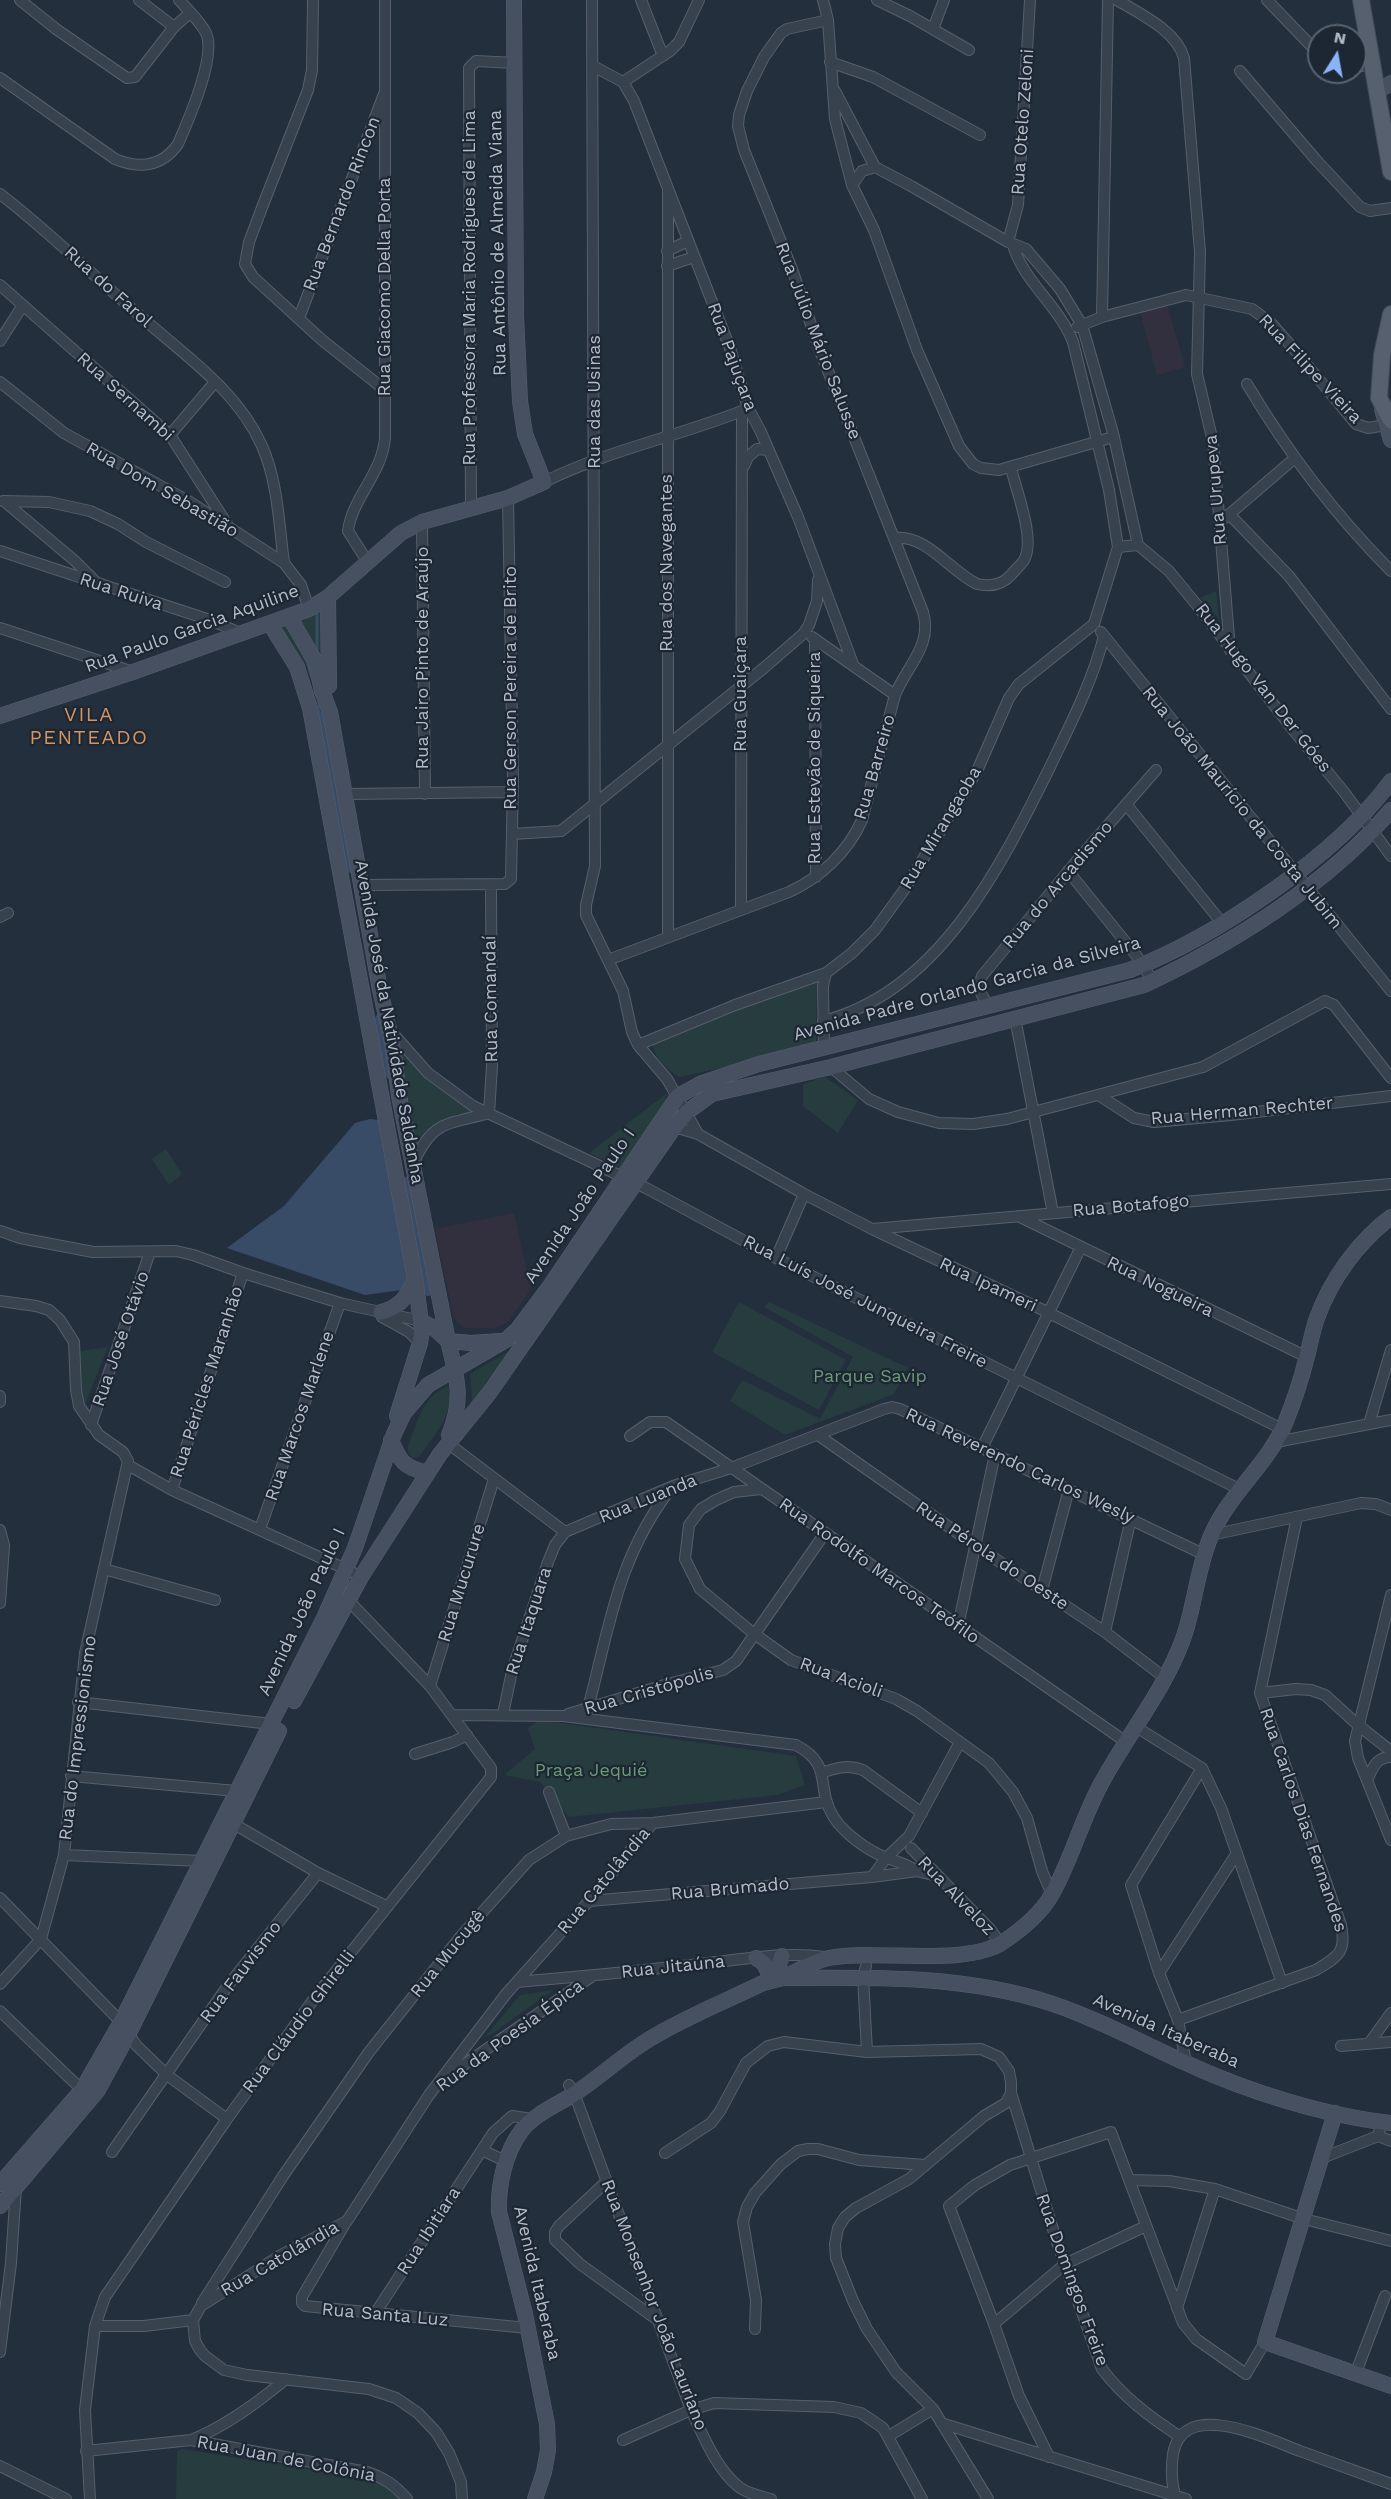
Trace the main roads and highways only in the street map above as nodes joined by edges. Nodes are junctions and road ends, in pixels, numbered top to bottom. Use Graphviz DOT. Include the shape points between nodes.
graph roads {
  1 [pos="514,0"];
  2 [pos="1361,0"];
  3 [pos="1384,87"];
  4 [pos="1389,154"];
  5 [pos="1391,172"];
  6 [pos="1391,314"];
  7 [pos="1385,400"];
  8 [pos="1389,428"];
  9 [pos="544,482"];
  10 [pos="328,597"];
  11 [pos="289,616"];
  12 [pos="270,624"];
  13 [pos="4,711"];
  14 [pos="330,712"];
  15 [pos="1391,781"];
  16 [pos="1391,810"];
  17 [pos="678,1096"];
  18 [pos="630,1180"];
  19 [pos="1391,1216"];
  20 [pos="416,1282"];
  21 [pos="440,1299"];
  22 [pos="381,1312"];
  23 [pos="421,1321"];
  24 [pos="506,1340"];
  25 [pos="448,1341"];
  26 [pos="455,1369"];
  27 [pos="393,1437"];
  28 [pos="444,1449"];
  29 [pos="427,1473"];
  30 [pos="922,1955"];
  31 [pos="782,1956"];
  32 [pos="756,1958"];
  33 [pos="894,1963"];
  34 [pos="868,1966"];
  35 [pos="923,1978"];
  36 [pos="775,1980"];
  37 [pos="125,2028"];
  38 [pos="82,2090"];
  39 [pos="1335,2113"];
  40 [pos="1384,2127"];
  41 [pos="60,2137"];
  42 [pos="0,2184"];
  43 [pos="0,2206"];
  44 [pos="1391,2386"];
  45 [pos="535,2499"];
  1 -- 9 [label="main road, Rua Antônio de Almeida Viana" via="520,401 525,434"];
  2 -- 3 [label="main road" via="1373,64"];
  3 -- 4 [label="main road"];
  4 -- 5 [label="main road"];
  6 -- 7 [label="main road" via="1380,379"];
  7 -- 8 [label="main road"];
  9 -- 10 [label="main road, Rua Paulo Garcia Aquiline" via="508,498 422,522 401,533"];
  10 -- 11 [label="main road, Rua Paulo Garcia Aquiline"];
  10 -- 14 [label="main road"];
  11 -- 12 [label="main road, Rua Paulo Garcia Aquiline"];
  11 -- 14 [label="main road, Avenida José da Natividade Saldanha" via="316,663"];
  12 -- 13 [label="main road, Rua Paulo Garcia Aquiline" via="133,672"];
  12 -- 20 [label="main road, Avenida José da Natividade Saldanha" via="297,667 310,708"];
  14 -- 21 [label="main road, Avenida José da Natividade Saldanha"];
  15 -- 17 [label="main road, Avenida Padre Orlando Garcia da Silveira" via="1348,830 1295,873 1186,945 1143,965 759,1064 702,1083"];
  16 -- 18 [label="main road, Avenida João Paulo I" via="1352,852 1190,964 1153,981 831,1067 712,1094 687,1112"];
  17 -- 18 [label="main road, Avenida João Paulo I"];
  18 -- 24 [label="main road, Avenida João Paulo I" via="518,1330"];
  18 -- 28 [label="main road, Avenida João Paulo I" via="490,1392"];
  19 -- 30 [label="main road" via="1363,1241 1316,1320 1279,1436 1211,1535 1183,1638 1165,1678 1084,1817 1052,1895 1041,1910 1001,1944 977,1953"];
  20 -- 21 [label="main road" via="427,1305 433,1306"];
  20 -- 22 [label="main road" via="402,1303"];
  20 -- 23 [label="main road, Avenida José da Natividade Saldanha"];
  21 -- 25 [label="main road, Avenida José da Natividade Saldanha"];
  23 -- 25 [label="main road"];
  23 -- 27 [label="main road, Avenida José da Natividade Saldanha" via="420,1343"];
  24 -- 25 [label="main road"];
  24 -- 26 [label="main road, Avenida João Paulo I"];
  25 -- 26 [label="main road, Avenida José da Natividade Saldanha"];
  26 -- 27 [label="main road, Avenida João Paulo I" via="416,1397"];
  26 -- 28 [label="main road, Avenida José da Natividade Saldanha" via="459,1406"];
  27 -- 29 [label="main road" via="402,1463"];
  27 -- 37 [label="main road, Avenida João Paulo I" via="346,1569 201,1861"];
  28 -- 29 [label="main road, Avenida João Paulo I"];
  29 -- 37 [label="main road, Avenida João Paulo I" via="348,1600"];
  30 -- 33 [label="main road"];
  30 -- 34 [label="main road"];
  31 -- 36 [label="main road"];
  32 -- 36 [label="main road"];
  33 -- 34 [label="main road"];
  33 -- 35 [label="main road, Avenida Itaberaba"];
  34 -- 35 [label="main road, Avenida Itaberaba"];
  34 -- 36 [label="main road, Avenida Itaberaba"];
  34 -- 36 [label="main road, Avenida Itaberaba" via="830,1958"];
  35 -- 39 [label="main road, Avenida Itaberaba" via="1050,2003 1251,2089"];
  36 -- 45 [label="main road, Avenida Itaberaba" via="650,2038 607,2071 572,2090 520,2132 498,2195 547,2424 548,2450"];
  37 -- 38 [label="main road, Avenida João Paulo I"];
  37 -- 41 [label="main road, Avenida João Paulo I" via="98,2090"];
  38 -- 41 [label="main road" via="78,2109"];
  38 -- 42 [label="main road, Avenida João Paulo I"];
  39 -- 40 [label="main road, Avenida Itaberaba"];
  39 -- 44 [label="main road" via="1265,2342"];
  41 -- 43 [label="main road, Avenida João Paulo I"];
}
